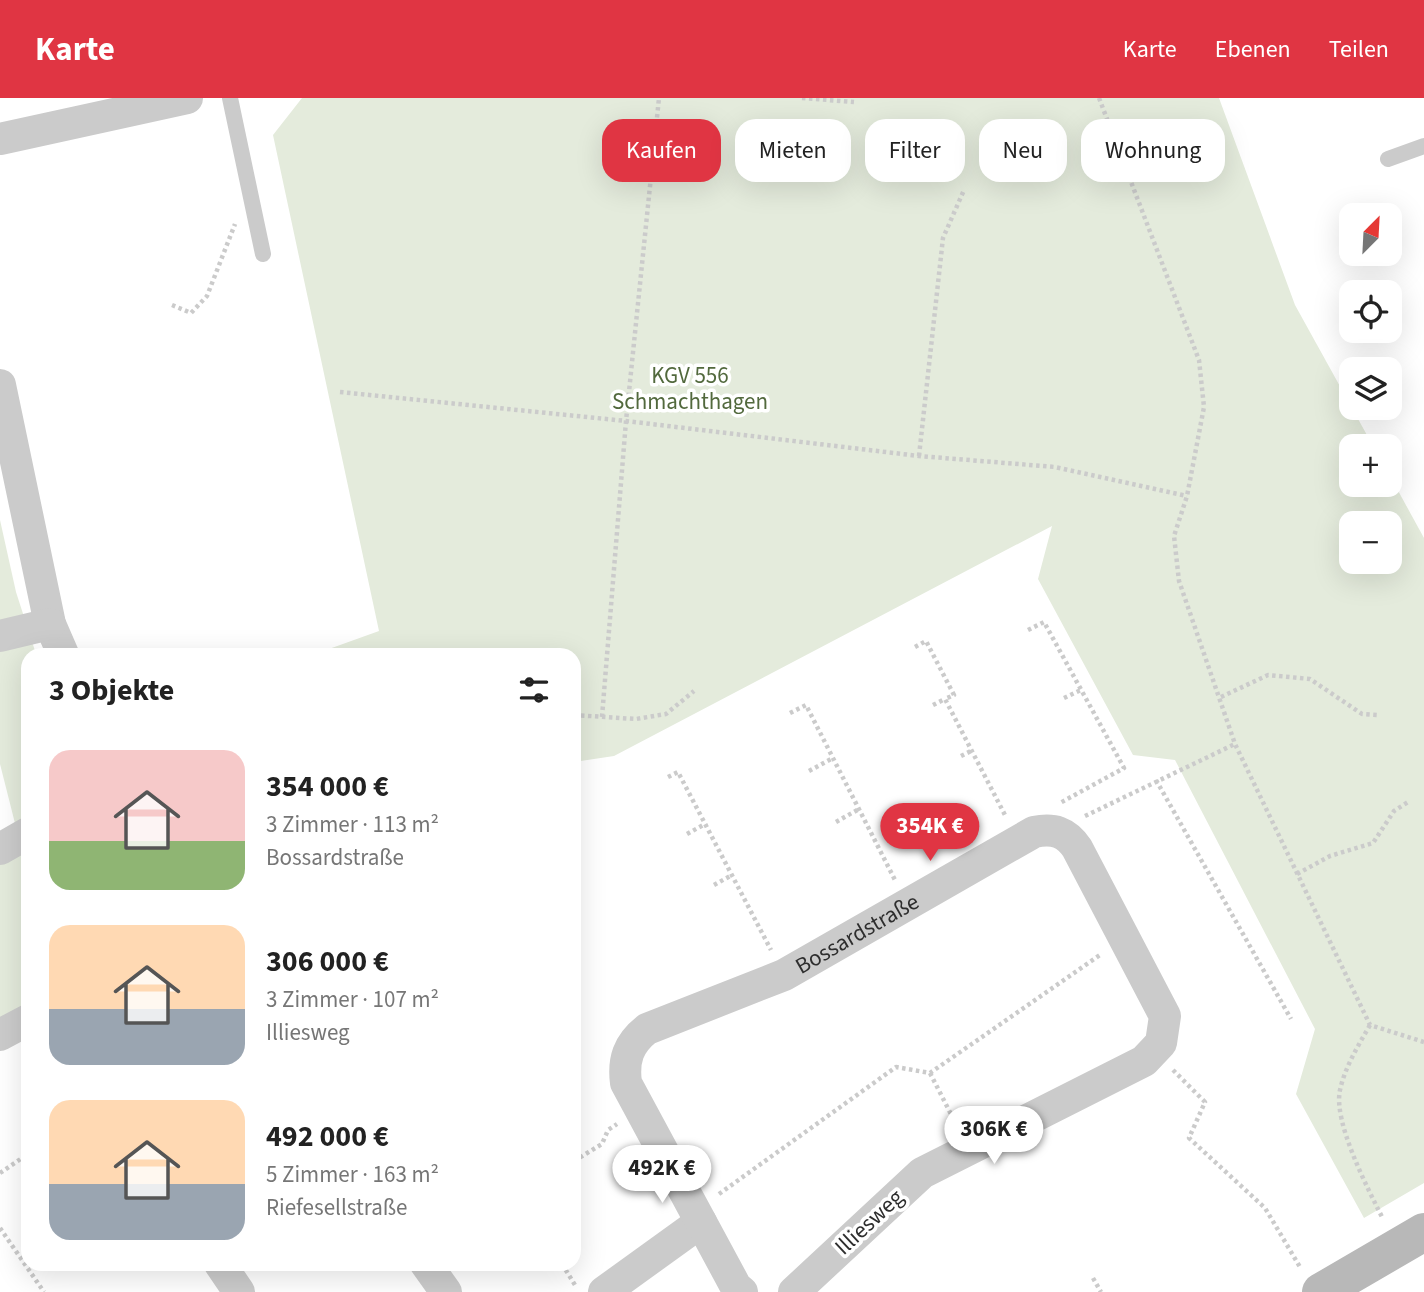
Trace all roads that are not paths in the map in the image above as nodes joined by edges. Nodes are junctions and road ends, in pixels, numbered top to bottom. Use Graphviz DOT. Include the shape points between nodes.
graph roads {
  1 [pos="187,98"];
  2 [pos="230,98"];
  3 [pos="0,139"];
  4 [pos="1424,146"];
  5 [pos="1388,159"];
  6 [pos="264,254"];
  7 [pos="0,385"];
  8 [pos="50,624"];
  9 [pos="0,636"];
  10 [pos="60,648"];
  11 [pos="21,837"];
  12 [pos="0,849"];
  13 [pos="21,1024"];
  14 [pos="0,1035"];
  15 [pos="1160,1043"];
  16 [pos="698,1216"];
  17 [pos="1411,1239"];
  18 [pos="225,1271"];
  19 [pos="431,1271"];
  20 [pos="1311,1280"];
  21 [pos="239,1292"];
  22 [pos="446,1292"];
  23 [pos="604,1292"];
  24 [pos="742,1292"];
  25 [pos="794,1292"];
  1 -- 3 [label="street"];
  2 -- 6 [label="lane"];
  4 -- 5 [label="lane"];
  7 -- 8 [label="street"];
  8 -- 9 [label="street"];
  8 -- 10 [label="street"];
  11 -- 12 [label="street"];
  13 -- 14 [label="street"];
  15 -- 16 [label="street, Bossardstraße" via="1165,1016 1077,848 1054,819 784,975 647,1029 630,1046 626,1057 633,1095"];
  15 -- 25 [label="street, Illiesweg" via="1144,1061 922,1173"];
  16 -- 23 [label="street"];
  16 -- 24 [label="street"];
  17 -- 20 [label="street"];
  18 -- 21 [label="street"];
  19 -- 22 [label="street"];
}
